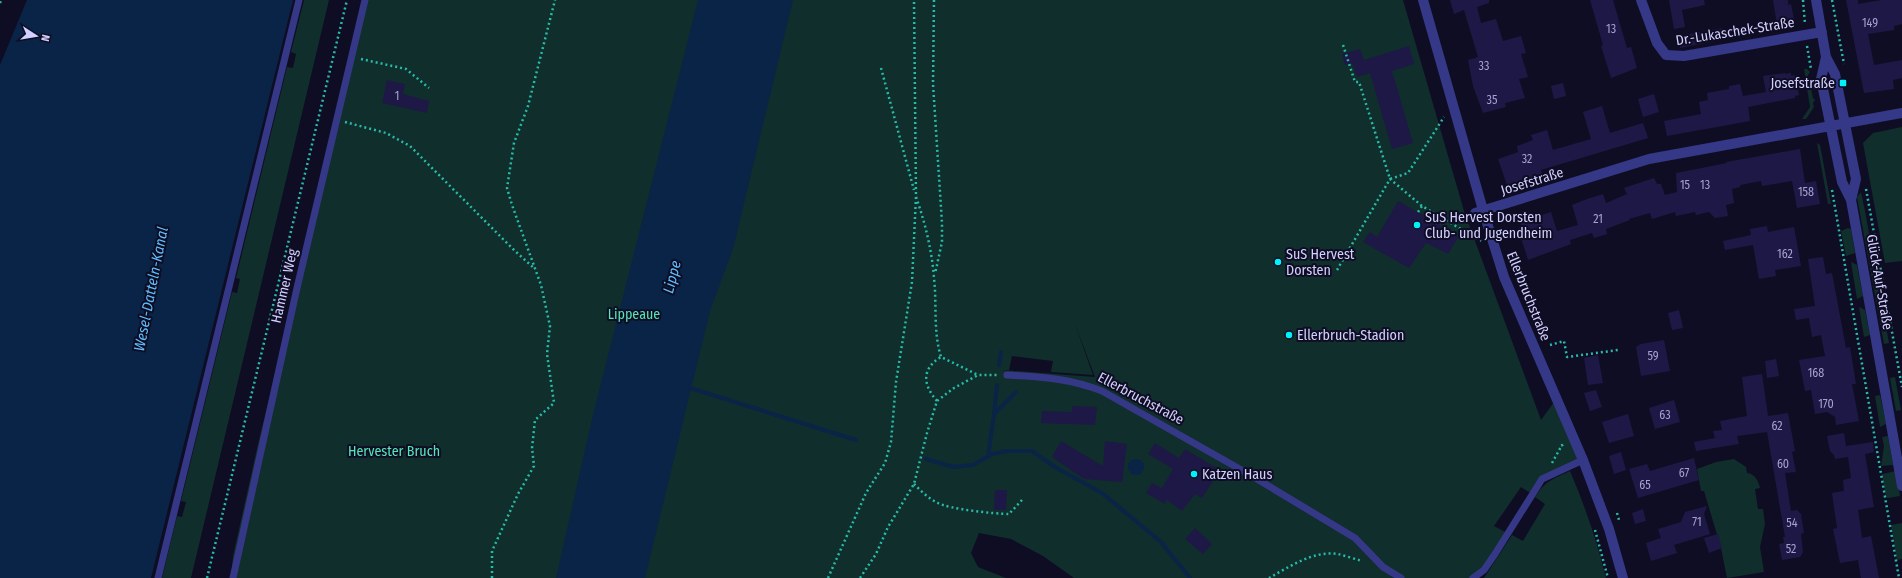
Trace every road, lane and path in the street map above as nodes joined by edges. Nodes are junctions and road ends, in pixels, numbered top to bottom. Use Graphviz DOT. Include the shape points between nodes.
graph roads {
  1 [pos="1,0"];
  2 [pos="299,0"];
  3 [pos="347,0"];
  4 [pos="365,0"];
  5 [pos="555,0"];
  6 [pos="914,0"];
  7 [pos="934,0"];
  8 [pos="1423,0"];
  9 [pos="1641,0"];
  10 [pos="1803,0"];
  11 [pos="1816,0"];
  12 [pos="0,3"];
  13 [pos="1822,32"];
  14 [pos="1805,34"];
  15 [pos="1343,45"];
  16 [pos="351,57"];
  17 [pos="1826,57"];
  18 [pos="880,68"];
  19 [pos="1812,72"];
  20 [pos="429,88"];
  21 [pos="1454,103"];
  22 [pos="1902,113"];
  23 [pos="337,119"];
  24 [pos="1844,123"];
  25 [pos="1830,125"];
  26 [pos="1390,179"];
  27 [pos="1831,184"];
  28 [pos="1866,186"];
  29 [pos="916,196"];
  30 [pos="1851,200"];
  31 [pos="1422,206"];
  32 [pos="1418,212"];
  33 [pos="1479,212"];
  34 [pos="1484,243"];
  35 [pos="535,269"];
  36 [pos="1337,270"];
  37 [pos="934,277"];
  38 [pos="1550,345"];
  39 [pos="1618,350"];
  40 [pos="941,357"];
  41 [pos="978,375"];
  42 [pos="1007,375"];
  43 [pos="1902,387"];
  44 [pos="937,402"];
  45 [pos="1583,460"];
  46 [pos="1571,466"];
  47 [pos="1542,479"];
  48 [pos="1902,481"];
  49 [pos="914,484"];
  50 [pos="1022,500"];
  51 [pos="1594,526"];
  52 [pos="1364,562"];
  53 [pos="158,578"];
  54 [pos="207,578"];
  55 [pos="233,578"];
  56 [pos="492,578"];
  57 [pos="828,578"];
  58 [pos="860,578"];
  59 [pos="1269,578"];
  60 [pos="1401,578"];
  61 [pos="1473,578"];
  62 [pos="1608,578"];
  63 [pos="1623,578"];
  64 [pos="1898,578"];
  1 -- 12 [label="path"];
  2 -- 53 [label="lane"];
  3 -- 54 [label="path"];
  4 -- 16 [label="lane, Hammer Weg"];
  5 -- 35 [label="path" via="528,106 514,143 508,188"];
  6 -- 29 [label="path"];
  7 -- 37 [label="path" via="933,84 942,223 942,242"];
  8 -- 21 [label="street, Ellerbruchstraße"];
  9 -- 14 [label="street, Dr.-Lukaschek-Straße" via="1657,43 1666,55 1684,56"];
  10 -- 14 [label="path"];
  11 -- 13 [label="street, Glück-Auf-Straße"];
  13 -- 14 [label="street, Dr.-Lukaschek-Straße"];
  13 -- 17 [label="street, Glück-Auf-Straße"];
  14 -- 19 [label="path"];
  15 -- 26 [label="path" via="1355,82 1359,82"];
  16 -- 20 [label="path" via="406,69"];
  16 -- 23 [label="lane, Hammer Weg"];
  17 -- 24 [label="street, Glück-Auf-Straße" via="1834,74"];
  17 -- 25 [label="street, Glück-Auf-Straße" via="1821,79"];
  18 -- 29 [label="path"];
  21 -- 26 [label="path" via="1408,173"];
  21 -- 33 [label="street, Ellerbruchstraße"];
  22 -- 24 [label="street, Josefstraße"];
  23 -- 35 [label="path" via="386,133 410,146"];
  23 -- 55 [label="lane, Hammer Weg"];
  24 -- 25 [label="street, Josefstraße"];
  24 -- 30 [label="street, Glück-Auf-Straße" via="1856,179"];
  25 -- 30 [label="street, Glück-Auf-Straße" via="1842,182"];
  25 -- 33 [label="street, Josefstraße" via="1649,159"];
  26 -- 31 [label="path"];
  26 -- 36 [label="path"];
  27 -- 64 [label="path" via="1867,383"];
  28 -- 43 [label="path"];
  29 -- 37 [label="path" via="923,216"];
  29 -- 57 [label="path" via="912,282 896,382 891,442 885,463 866,493"];
  30 -- 48 [label="street, Glück-Auf-Straße"];
  31 -- 32 [label="path"];
  31 -- 34 [label="path"];
  33 -- 45 [label="street, Ellerbruchstraße" via="1504,277"];
  35 -- 56 [label="path" via="550,326 548,354 554,403 535,420 532,448 534,466 492,551"];
  37 -- 40 [label="path" via="936,341"];
  38 -- 39 [label="path" via="1564,341 1567,357"];
  40 -- 41 [label="path"];
  40 -- 44 [label="path" via="929,368 926,378 928,390"];
  41 -- 42 [label="path"];
  41 -- 44 [label="path" via="954,388"];
  42 -- 60 [label="lane, Ellerbruchstraße" via="1082,383 1102,391 1356,538 1383,567"];
  44 -- 49 [label="path"];
  45 -- 46 [label="lane"];
  45 -- 63 [label="street, Ellerbruchstraße" via="1610,529"];
  46 -- 47 [label="lane"];
  46 -- 47 [label="path" via="1562,445"];
  47 -- 61 [label="lane" via="1484,570"];
  49 -- 50 [label="path" via="938,504 996,514 1008,514"];
  49 -- 58 [label="path"];
  51 -- 62 [label="path"];
  52 -- 59 [label="path" via="1338,554 1319,555 1290,566"];
}
